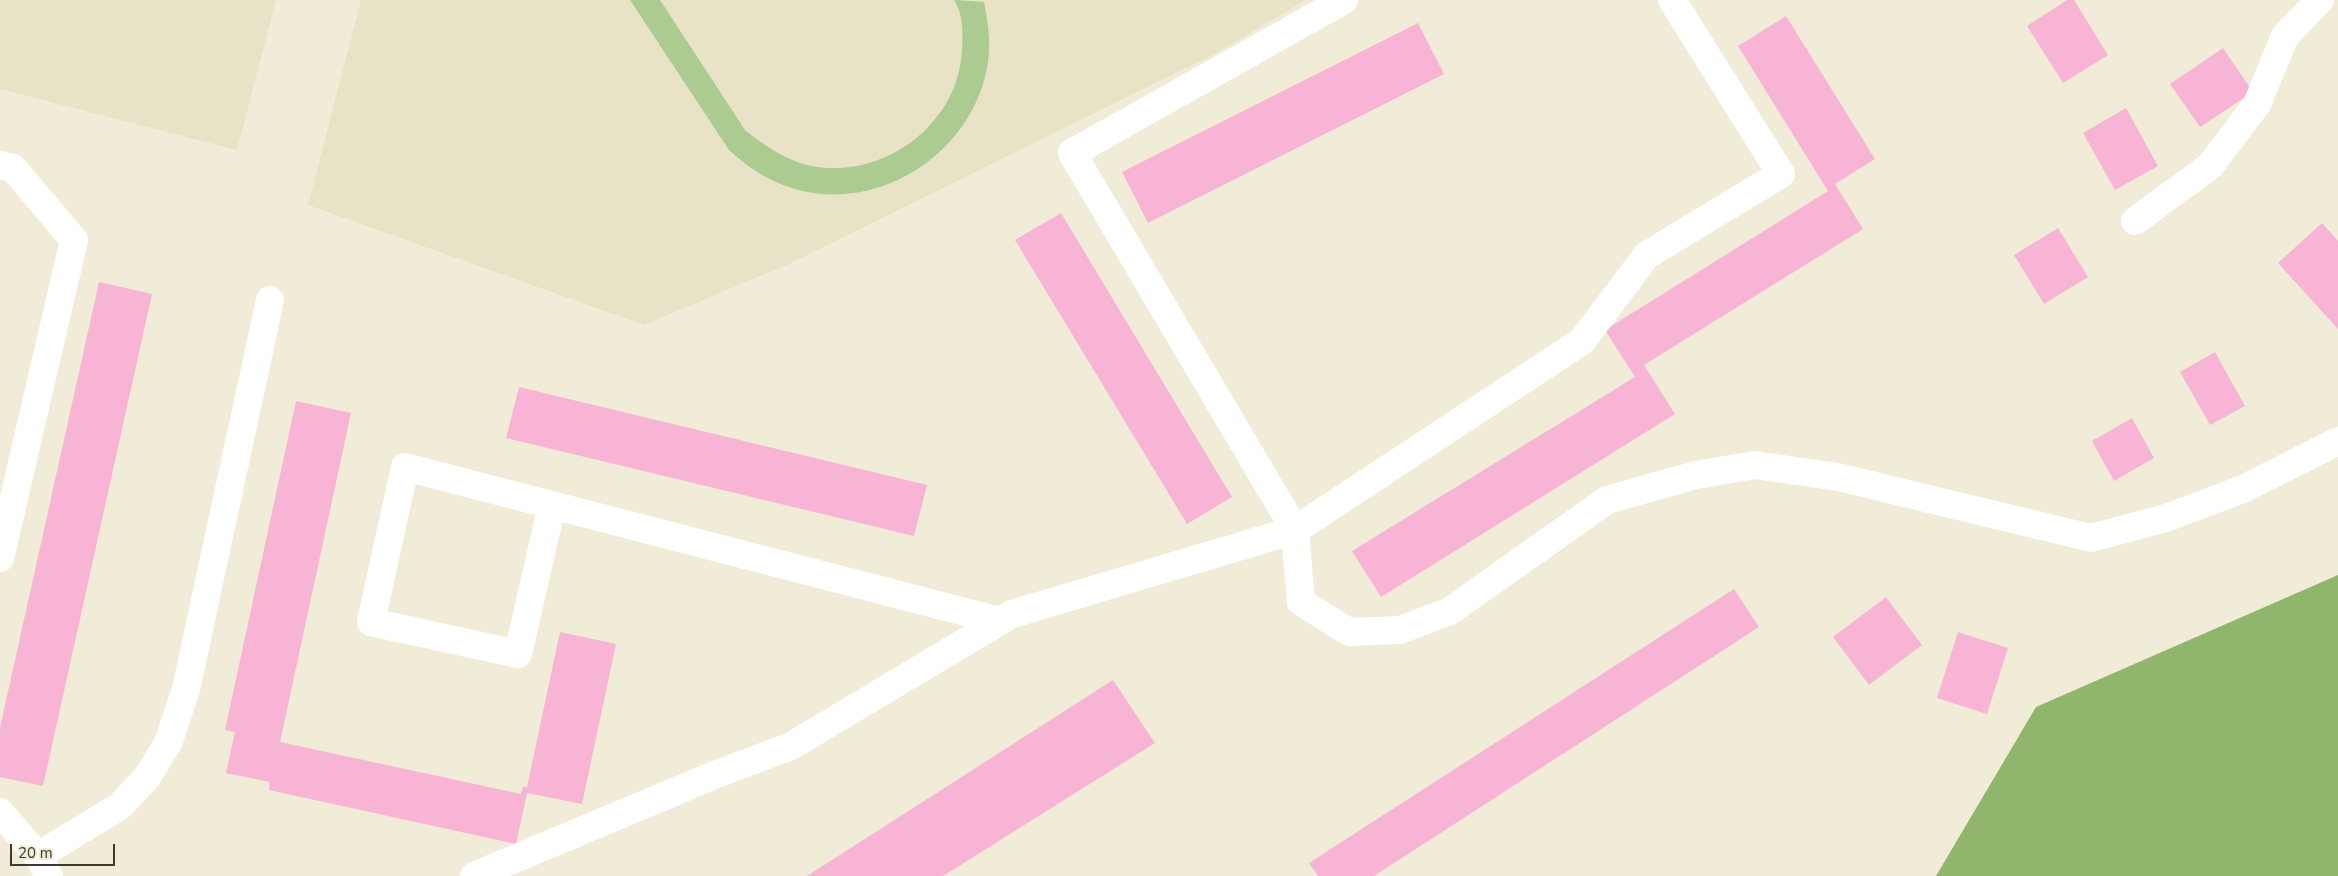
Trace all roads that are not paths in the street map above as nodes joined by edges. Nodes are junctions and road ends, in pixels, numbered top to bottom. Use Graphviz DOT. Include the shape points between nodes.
graph roads {
  1 [pos="1344,0"];
  2 [pos="1672,0"];
  3 [pos="2320,0"];
  4 [pos="0,165"];
  5 [pos="2135,221"];
  6 [pos="270,300"];
  7 [pos="2338,441"];
  8 [pos="552,505"];
  9 [pos="1295,530"];
  10 [pos="0,558"];
  11 [pos="1000,621"];
  12 [pos="0,812"];
  13 [pos="44,866"];
  14 [pos="474,876"];
  1 -- 9 [label="lane" via="1072,153"];
  2 -- 9 [label="lane" via="1781,174 1647,255 1582,341"];
  3 -- 5 [label="lane" via="2285,36 2257,104 2210,166"];
  4 -- 10 [label="lane" via="12,168 74,240"];
  6 -- 13 [label="lane" via="186,689 168,743 148,777 120,806"];
  7 -- 9 [label="lane" via="2243,489 2166,518 2091,538 1838,477 1754,465 1696,475 1607,500 1450,610 1400,630 1349,632 1301,602"];
  8 -- 8 [label="lane" via="405,467 370,622 518,654"];
  8 -- 11 [label="lane"];
  9 -- 11 [label="lane" via="1012,614"];
  11 -- 14 [label="lane" via="791,746"];
  12 -- 13 [label="lane"];
}
